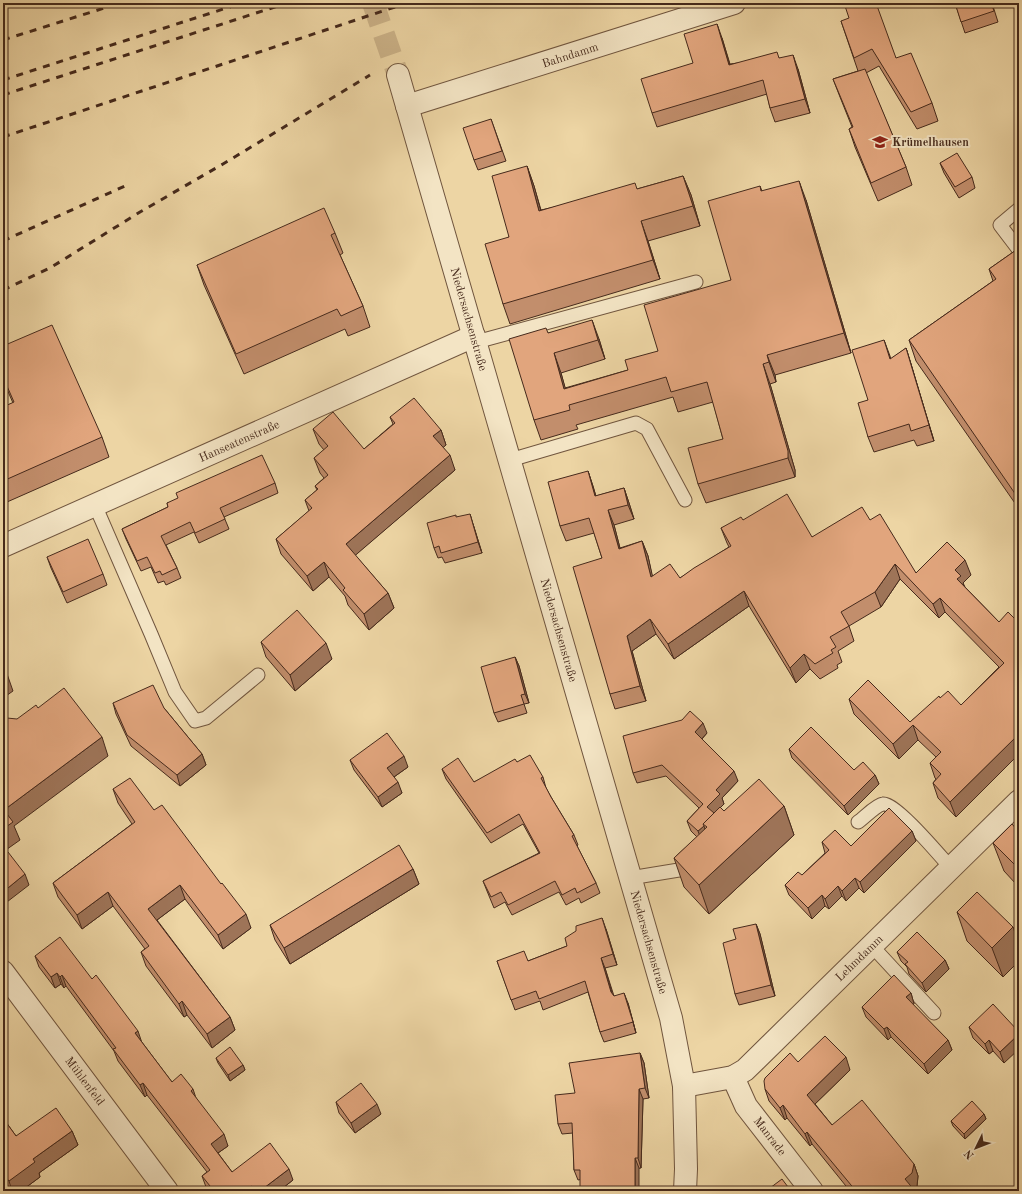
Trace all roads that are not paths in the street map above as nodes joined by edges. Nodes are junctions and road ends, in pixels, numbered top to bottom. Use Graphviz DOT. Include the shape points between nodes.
graph roads {
  1 [pos="734,3"];
  2 [pos="398,76"];
  3 [pos="407,106"];
  4 [pos="1019,209"];
  5 [pos="1019,250"];
  6 [pos="696,282"];
  7 [pos="475,339"];
  8 [pos="510,460"];
  9 [pos="685,500"];
  10 [pos="95,505"];
  11 [pos="3,546"];
  12 [pos="258,675"];
  13 [pos="1019,801"];
  14 [pos="858,822"];
  15 [pos="702,853"];
  16 [pos="951,868"];
  17 [pos="630,878"];
  18 [pos="872,946"];
  19 [pos="3,972"];
  20 [pos="934,1013"];
  21 [pos="733,1077"];
  22 [pos="684,1086"];
  23 [pos="167,1191"];
  24 [pos="686,1191"];
  25 [pos="812,1191"];
  1 -- 3 [label="street, Bahndamm"];
  2 -- 3 [label="street, Niedersachsenstraße"];
  3 -- 7 [label="street, Niedersachsenstraße"];
  4 -- 5 [label="lane" via="1000,225"];
  6 -- 7 [label="lane"];
  7 -- 8 [label="street, Niedersachsenstraße"];
  7 -- 10 [label="street, Hanseatenstraße"];
  8 -- 9 [label="lane" via="636,424 647,428"];
  8 -- 17 [label="street, Niedersachsenstraße"];
  10 -- 11 [label="street, Hanseatenstraße"];
  10 -- 12 [label="lane" via="175,692 195,721 206,718"];
  13 -- 16 [label="street, Lehmdamm"];
  14 -- 16 [label="lane" via="880,804 889,805 900,813"];
  15 -- 17 [label="lane" via="685,869"];
  16 -- 18 [label="street, Lehmdamm"];
  17 -- 22 [label="street, Niedersachsenstraße" via="671,1018"];
  18 -- 20 [label="lane"];
  18 -- 21 [label="street, Lehmdamm" via="745,1070"];
  19 -- 23 [label="street, Mühlenfeld"];
  21 -- 22 [label="street, Lehmdamm"];
  21 -- 25 [label="street, Manrade" via="746,1106"];
  22 -- 24 [label="street, Niedersachsenstraße"];
}
